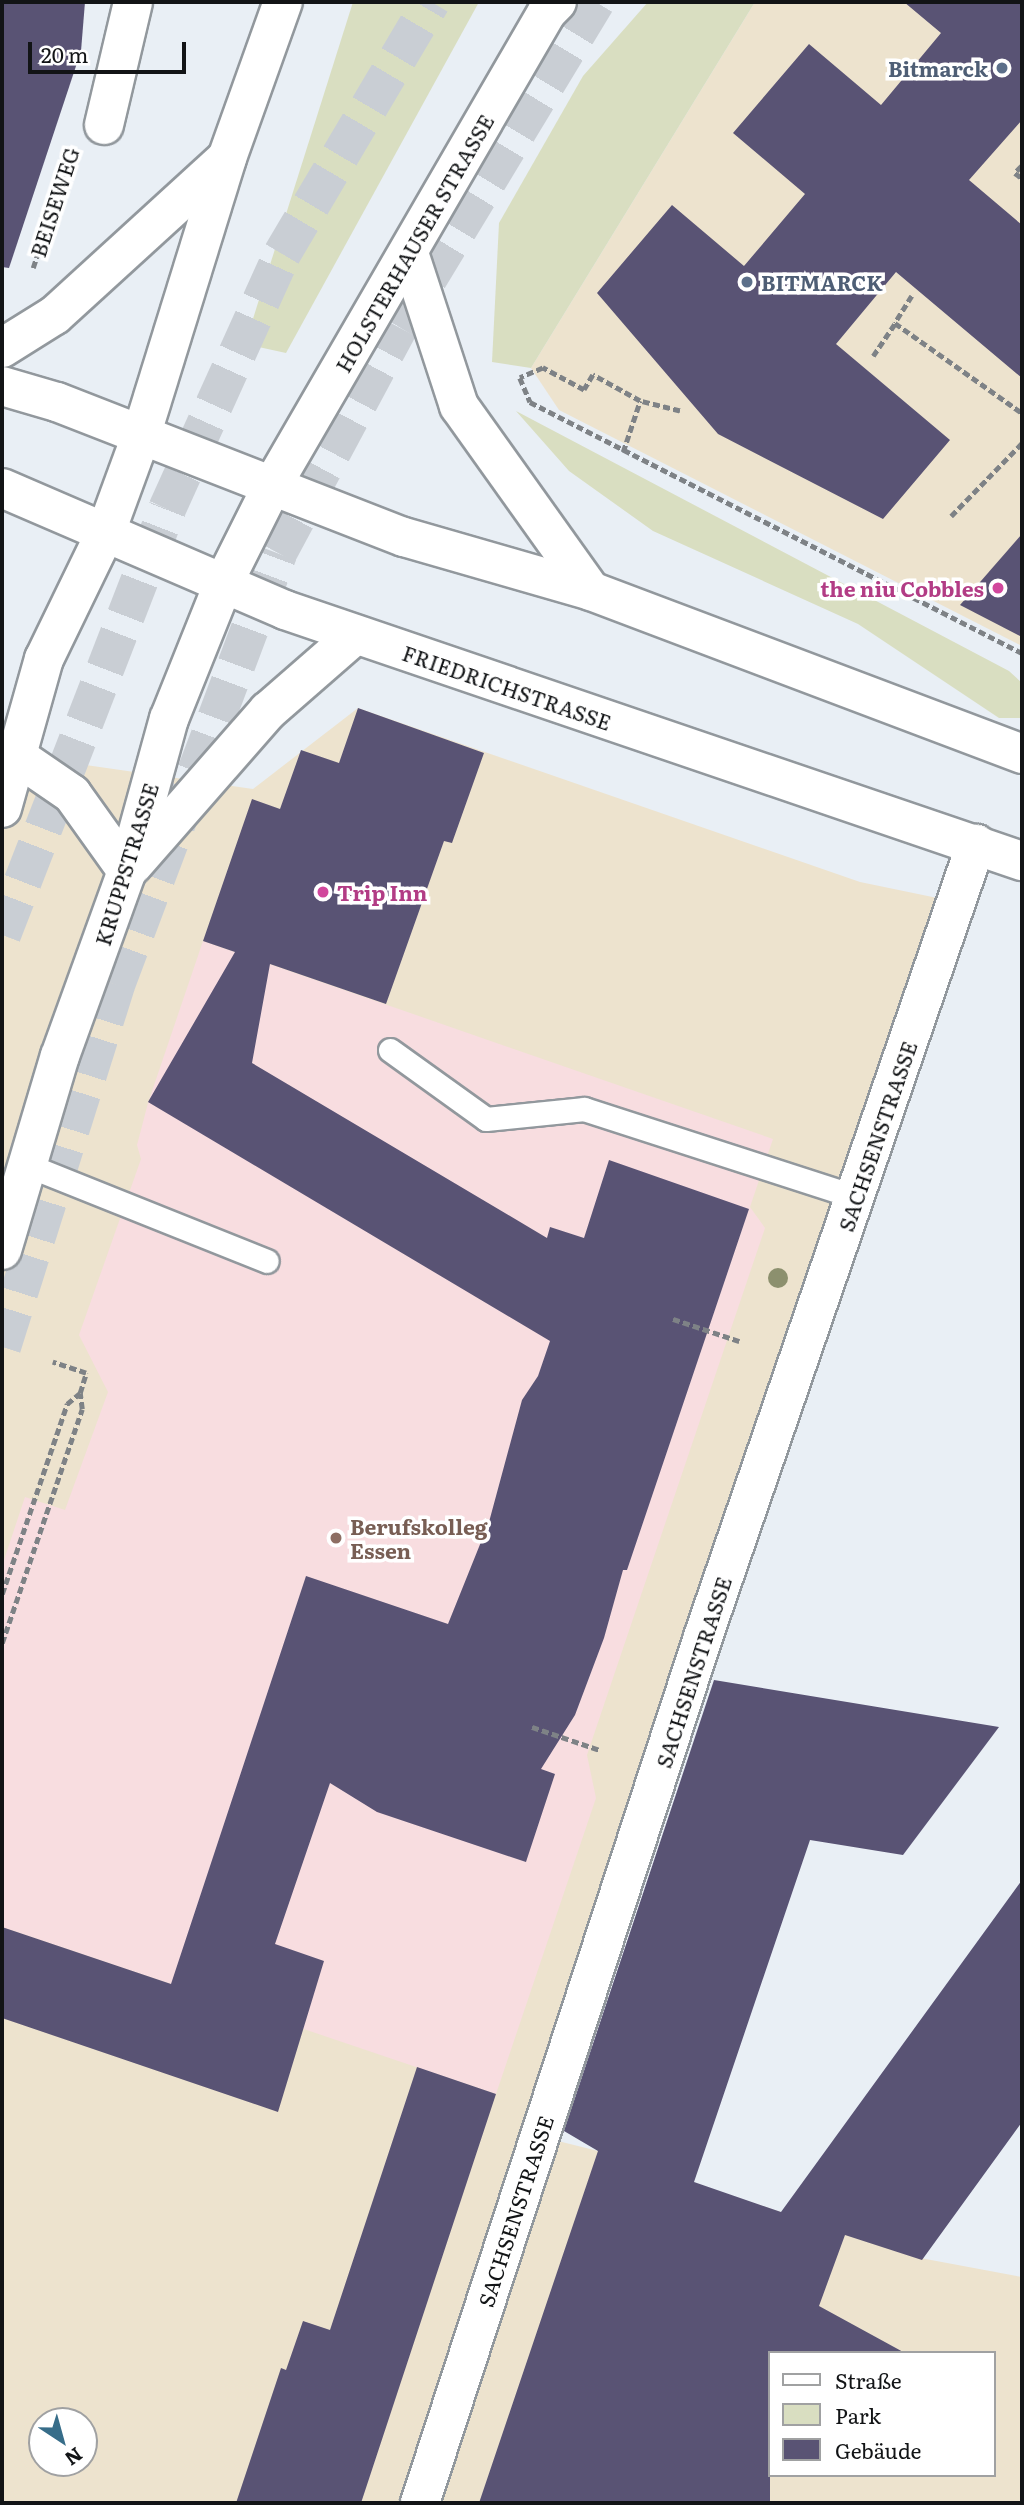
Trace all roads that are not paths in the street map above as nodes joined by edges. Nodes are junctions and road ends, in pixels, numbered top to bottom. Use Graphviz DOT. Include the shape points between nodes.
graph roads {
  1 [pos="133,2"];
  2 [pos="283,2"];
  3 [pos="552,7"];
  4 [pos="104,125"];
  5 [pos="227,158"];
  6 [pos="409,253"];
  7 [pos="2,348"];
  8 [pos="2,386"];
  9 [pos="141,436"];
  10 [pos="272,486"];
  11 [pos="2,488"];
  12 [pos="107,529"];
  13 [pos="224,582"];
  14 [pos="591,591"];
  15 [pos="355,635"];
  16 [pos="1022,754"];
  17 [pos="15,755"];
  18 [pos="2,808"];
  19 [pos="976,845"];
  20 [pos="1022,861"];
  21 [pos="127,871"];
  22 [pos="390,1051"];
  23 [pos="27,1165"];
  24 [pos="856,1197"];
  25 [pos="2,1250"];
  26 [pos="267,1261"];
  27 [pos="420,2503"];
  1 -- 4 [label="main road"];
  2 -- 5 [label="main road"];
  3 -- 6 [label="main road, HOLSTERHAUSER STRASSE"];
  5 -- 7 [label="main road" via="55,316"];
  5 -- 9 [label="main road"];
  6 -- 10 [label="main road, HOLSTERHAUSER STRASSE"];
  6 -- 14 [label="main road" via="459,407"];
  8 -- 9 [label="main road"];
  9 -- 10 [label="main road"];
  9 -- 12 [label="main road"];
  10 -- 13 [label="main road, KRUPPSTRASSE"];
  10 -- 14 [label="main road" via="404,537"];
  11 -- 12 [label="main road, FRIEDRICHSTRASSE"];
  12 -- 13 [label="main road, FRIEDRICHSTRASSE"];
  12 -- 17 [label="main road" via="44,659"];
  13 -- 15 [label="main road, FRIEDRICHSTRASSE"];
  13 -- 21 [label="main road, KRUPPSTRASSE" via="181,685"];
  14 -- 16 [label="main road"];
  15 -- 19 [label="main road, FRIEDRICHSTRASSE"];
  15 -- 21 [label="main road" via="268,711"];
  17 -- 18 [label="main road"];
  17 -- 21 [label="main road" via="72,794"];
  19 -- 20 [label="main road, FRIEDRICHSTRASSE"];
  19 -- 24 [label="main road, SACHSENSTRASSE"];
  21 -- 23 [label="main road, KRUPPSTRASSE" via="60,1056"];
  22 -- 24 [label="lane" via="486,1119 584,1109"];
  23 -- 25 [label="main road, KRUPPSTRASSE"];
  23 -- 26 [label="lane"];
  24 -- 27 [label="main road, SACHSENSTRASSE" via="703,1637"];
}
